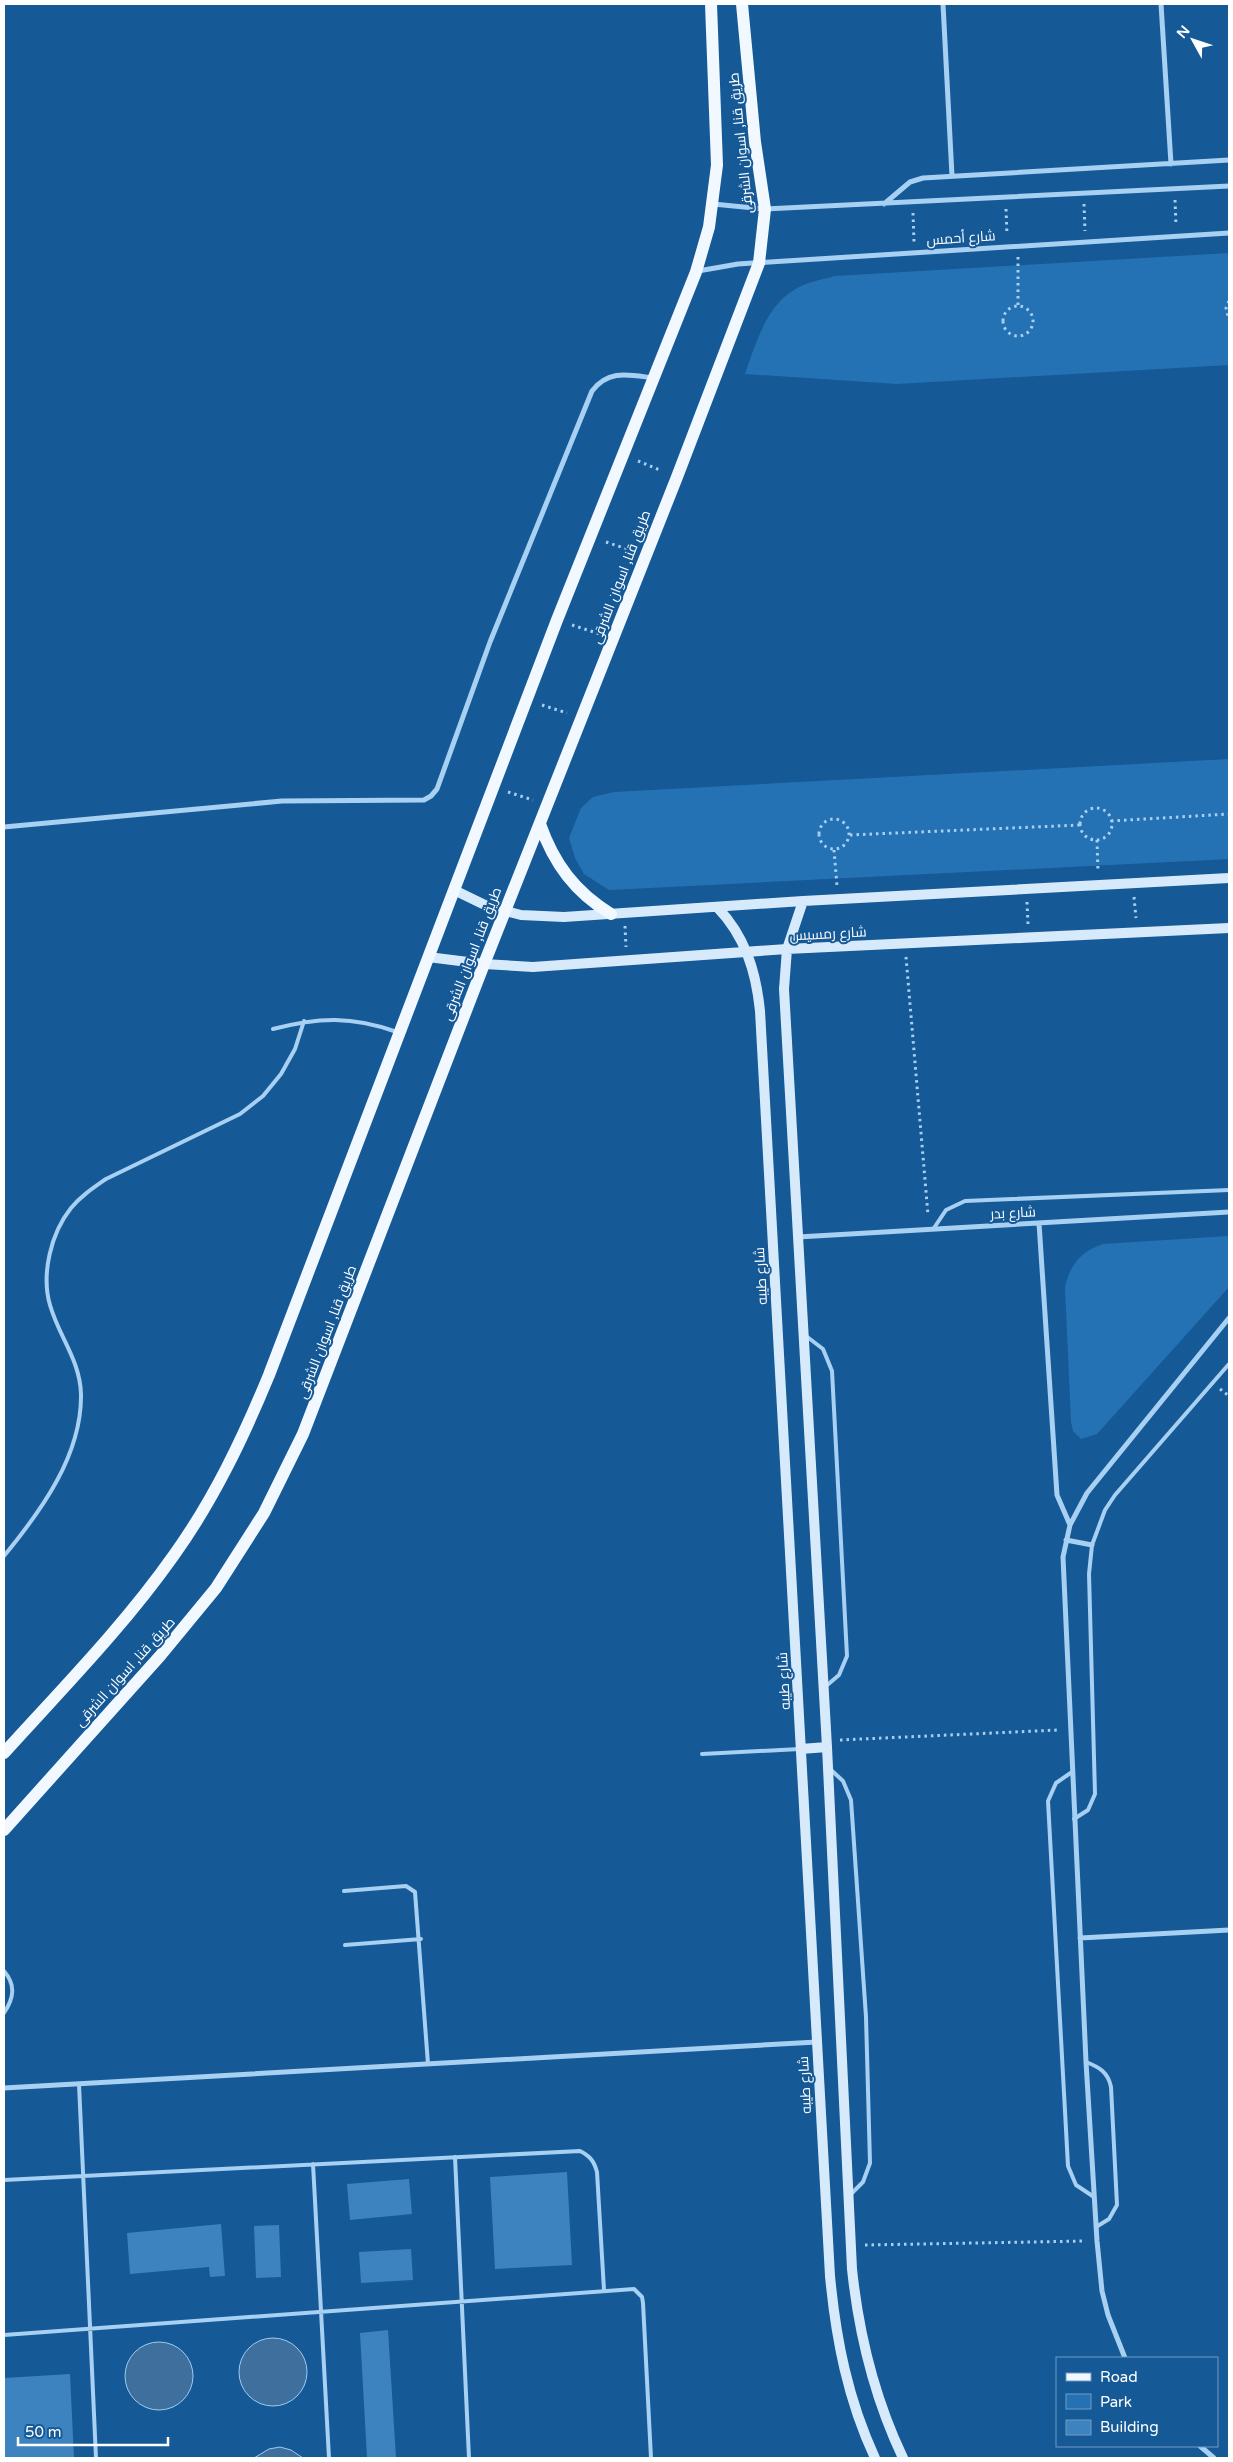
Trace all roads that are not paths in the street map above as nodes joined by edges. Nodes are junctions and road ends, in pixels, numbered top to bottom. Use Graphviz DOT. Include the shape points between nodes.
graph roads {
  1 [pos="712,4"];
  2 [pos="742,4"];
  3 [pos="942,4"];
  4 [pos="1161,4"];
  5 [pos="1229,160"];
  6 [pos="1171,164"];
  7 [pos="952,176"];
  8 [pos="1229,186"];
  9 [pos="713,204"];
  10 [pos="884,204"];
  11 [pos="765,209"];
  12 [pos="1229,233"];
  13 [pos="759,263"];
  14 [pos="696,272"];
  15 [pos="654,378"];
  16 [pos="540,824"];
  17 [pos="4,826"];
  18 [pos="1229,878"];
  19 [pos="454,890"];
  20 [pos="803,901"];
  21 [pos="717,907"];
  22 [pos="505,911"];
  23 [pos="618,914"];
  24 [pos="1229,928"];
  25 [pos="787,950"];
  26 [pos="747,952"];
  27 [pos="428,957"];
  28 [pos="484,964"];
  29 [pos="304,1021"];
  30 [pos="273,1030"];
  31 [pos="399,1032"];
  32 [pos="1229,1190"];
  33 [pos="1229,1212"];
  34 [pos="1039,1223"];
  35 [pos="932,1228"];
  36 [pos="798,1237"];
  37 [pos="1229,1318"];
  38 [pos="804,1336"];
  39 [pos="1229,1364"];
  40 [pos="1070,1525"];
  41 [pos="1066,1540"];
  42 [pos="1092,1544"];
  43 [pos="4,1556"];
  44 [pos="823,1688"];
  45 [pos="827,1744"];
  46 [pos="801,1749"];
  47 [pos="4,1753"];
  48 [pos="702,1754"];
  49 [pos="828,1768"];
  50 [pos="1072,1772"];
  51 [pos="1074,1819"];
  52 [pos="4,1830"];
  53 [pos="344,1890"];
  54 [pos="1229,1930"];
  55 [pos="1080,1938"];
  56 [pos="420,1939"];
  57 [pos="345,1945"];
  58 [pos="4,1971"];
  59 [pos="4,2013"];
  60 [pos="816,2042"];
  61 [pos="1086,2062"];
  62 [pos="428,2064"];
  63 [pos="79,2084"];
  64 [pos="4,2088"];
  65 [pos="455,2157"];
  66 [pos="313,2164"];
  67 [pos="83,2176"];
  68 [pos="4,2180"];
  69 [pos="849,2196"];
  70 [pos="1094,2197"];
  71 [pos="1096,2227"];
  72 [pos="604,2290"];
  73 [pos="462,2300"];
  74 [pos="321,2311"];
  75 [pos="90,2328"];
  76 [pos="4,2334"];
  77 [pos="1125,2357"];
  78 [pos="1201,2447"];
  79 [pos="96,2458"];
  80 [pos="329,2458"];
  81 [pos="469,2458"];
  82 [pos="651,2458"];
  83 [pos="875,2458"];
  84 [pos="903,2458"];
  85 [pos="1214,2458"];
  1 -- 9 [label="main road, طريق قنا, اسوان الشرقى" via="718,145"];
  2 -- 11 [label="main road, طريق قنا, اسوان الشرقى"];
  3 -- 7 [label="street"];
  4 -- 6 [label="street"];
  5 -- 6 [label="street"];
  6 -- 7 [label="street"];
  7 -- 10 [label="street" via="910,182"];
  8 -- 10 [label="street"];
  9 -- 11 [label="street"];
  9 -- 14 [label="main road, طريق قنا, اسوان الشرقى"];
  10 -- 11 [label="street"];
  11 -- 13 [label="main road, طريق قنا, اسوان الشرقى"];
  12 -- 13 [label="street, شارع أحمس"];
  13 -- 14 [label="street, شارع أحمس"];
  13 -- 16 [label="main road, طريق قنا, اسوان الشرقى"];
  14 -- 15 [label="main road, طريق قنا, اسوان الشرقى"];
  15 -- 17 [label="street" via="620,373 598,383 592,390 490,642 437,789 431,796 424,800 282,801"];
  15 -- 19 [label="main road, طريق قنا, اسوان الشرقى"];
  16 -- 22 [label="main road, طريق قنا, اسوان الشرقى"];
  16 -- 23 [label="main road" via="555,860 566,876 594,904"];
  18 -- 20 [label="main road"];
  19 -- 22 [label="main road"];
  19 -- 27 [label="main road, طريق قنا, اسوان الشرقى"];
  20 -- 21 [label="main road"];
  20 -- 25 [label="main road"];
  21 -- 23 [label="main road"];
  21 -- 26 [label="main road, شارع طيبه"];
  22 -- 23 [label="main road" via="543,916"];
  22 -- 28 [label="main road, طريق قنا, اسوان الشرقى"];
  24 -- 25 [label="main road, شارع رمسيس"];
  25 -- 26 [label="main road, شارع رمسيس"];
  25 -- 36 [label="main road" via="784,989"];
  26 -- 28 [label="main road, شارع رمسيس" via="533,967"];
  26 -- 46 [label="main road, شارع طيبه" via="754,972 760,1011"];
  27 -- 28 [label="main road, شارع رمسيس"];
  27 -- 31 [label="main road, طريق قنا, اسوان الشرقى"];
  28 -- 52 [label="main road, طريق قنا, اسوان الشرقى" via="304,1434 264,1513 189,1623"];
  29 -- 30 [label="lane"];
  29 -- 31 [label="lane" via="352,1020"];
  29 -- 43 [label="lane" via="282,1074 263,1096 240,1114 100,1183 71,1208 59,1228 51,1250 47,1288 54,1318 76,1363 81,1396 78,1421 62,1469 40,1507"];
  31 -- 47 [label="main road, طريق قنا, اسوان الشرقى" via="273,1366 217,1488 149,1589"];
  32 -- 35 [label="lane" via="965,1202 946,1210"];
  33 -- 34 [label="street, شارع بدر"];
  34 -- 35 [label="street, شارع بدر"];
  34 -- 40 [label="street" via="1056,1484 1060,1506"];
  35 -- 36 [label="street, شارع بدر"];
  36 -- 38 [label="main road"];
  37 -- 40 [label="street" via="1097,1480"];
  38 -- 44 [label="main road"];
  38 -- 44 [label="lane" via="818,1343 830,1363 847,1656 839,1675"];
  39 -- 42 [label="lane" via="1116,1495 1097,1527"];
  40 -- 41 [label="street"];
  41 -- 42 [label="street"];
  41 -- 50 [label="street" via="1064,1574"];
  42 -- 51 [label="lane" via="1089,1574 1095,1794 1088,1810"];
  44 -- 45 [label="main road"];
  45 -- 46 [label="main road"];
  45 -- 49 [label="main road"];
  46 -- 48 [label="lane"];
  46 -- 60 [label="main road, شارع طيبه"];
  49 -- 69 [label="main road"];
  49 -- 69 [label="lane" via="843,1781 851,1800 866,2017 870,2163 864,2182"];
  50 -- 51 [label="street"];
  50 -- 70 [label="lane" via="1056,1783 1048,1801 1068,2166 1076,2185"];
  51 -- 55 [label="street"];
  53 -- 56 [label="lane" via="412,1888 418,1898"];
  54 -- 55 [label="street"];
  55 -- 61 [label="street"];
  56 -- 57 [label="lane"];
  56 -- 62 [label="lane"];
  58 -- 59 [label="lane" via="13,1985 12,2000"];
  60 -- 62 [label="street"];
  60 -- 83 [label="main road, شارع طيبه" via="834,2314 856,2414"];
  61 -- 70 [label="street"];
  61 -- 71 [label="lane" via="1107,2075 1112,2097 1117,2205 1109,2219"];
  62 -- 63 [label="street"];
  63 -- 64 [label="street"];
  63 -- 67 [label="lane"];
  65 -- 66 [label="lane"];
  65 -- 72 [label="lane" via="571,2151 589,2156 597,2172"];
  65 -- 73 [label="lane"];
  66 -- 67 [label="lane"];
  66 -- 74 [label="lane"];
  67 -- 68 [label="lane"];
  67 -- 75 [label="lane"];
  69 -- 84 [label="main road" via="856,2305 862,2340 880,2406"];
  70 -- 71 [label="street"];
  71 -- 77 [label="street" via="1102,2291"];
  72 -- 73 [label="lane"];
  72 -- 82 [label="lane" via="634,2289 642,2297"];
  73 -- 74 [label="lane"];
  73 -- 81 [label="lane"];
  74 -- 75 [label="lane"];
  74 -- 80 [label="lane"];
  75 -- 76 [label="lane"];
  75 -- 79 [label="lane"];
  78 -- 85 [label="street"];
}
